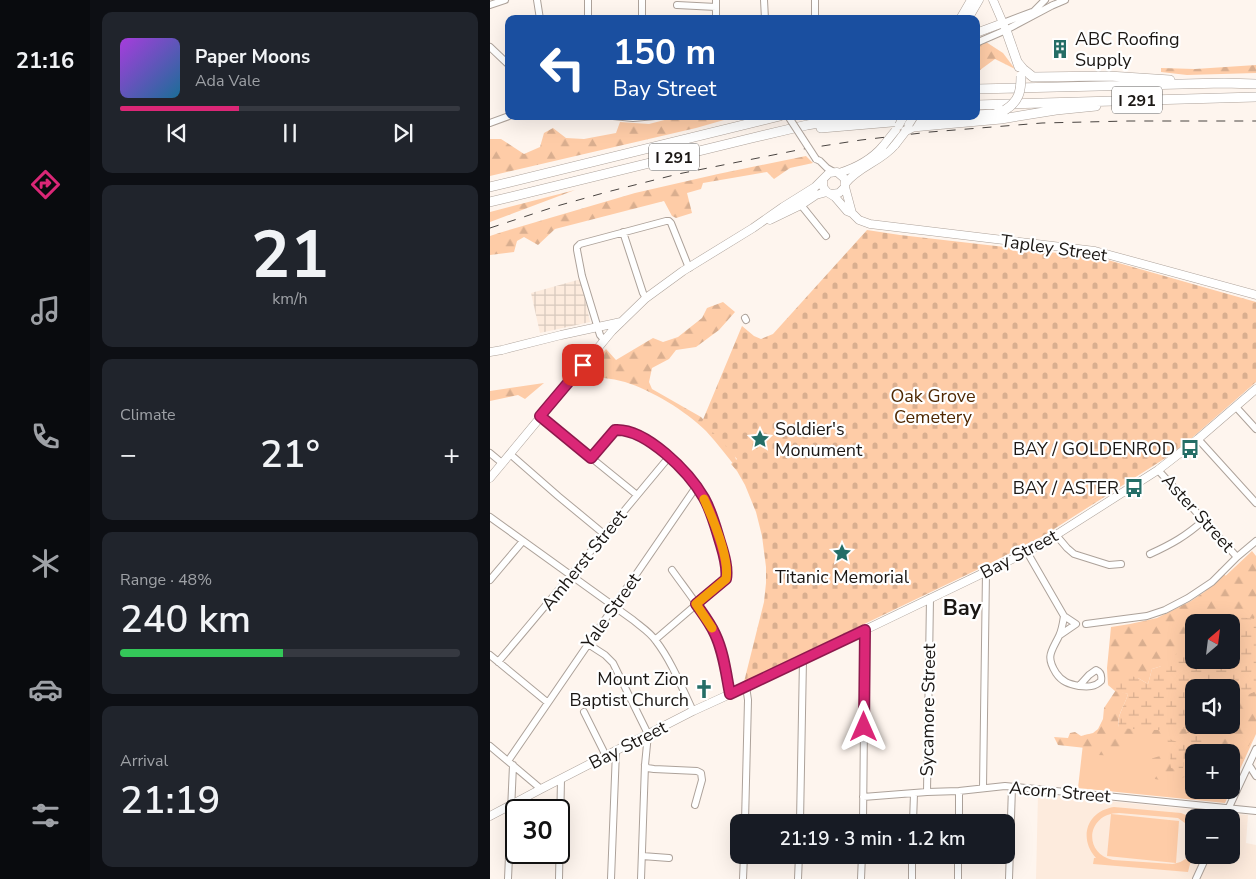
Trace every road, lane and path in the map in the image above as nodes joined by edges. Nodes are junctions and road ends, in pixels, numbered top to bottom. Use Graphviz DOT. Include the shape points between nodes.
graph roads {
  1 [pos="505,0"];
  2 [pos="537,0"];
  3 [pos="588,0"];
  4 [pos="642,0"];
  5 [pos="764,0"];
  6 [pos="815,0"];
  7 [pos="971,0"];
  8 [pos="979,0"];
  9 [pos="993,0"];
  10 [pos="1045,0"];
  11 [pos="1065,0"];
  12 [pos="716,3"];
  13 [pos="490,5"];
  14 [pos="677,5"];
  15 [pos="1053,5"];
  16 [pos="1033,12"];
  17 [pos="539,15"];
  18 [pos="588,15"];
  19 [pos="642,15"];
  20 [pos="765,15"];
  21 [pos="815,15"];
  22 [pos="962,15"];
  23 [pos="970,15"];
  24 [pos="1004,26"];
  25 [pos="980,33"];
  26 [pos="980,41"];
  27 [pos="490,47"];
  28 [pos="505,61"];
  29 [pos="1018,63"];
  30 [pos="1200,84"];
  31 [pos="1256,84"];
  32 [pos="980,89"];
  33 [pos="1256,97"];
  34 [pos="1142,100"];
  35 [pos="980,104"];
  36 [pos="980,115"];
  37 [pos="505,117"];
  38 [pos="756,120"];
  39 [pos="764,120"];
  40 [pos="791,120"];
  41 [pos="837,120"];
  42 [pos="904,120"];
  43 [pos="911,120"];
  44 [pos="915,120"];
  45 [pos="490,123"];
  46 [pos="744,125"];
  47 [pos="903,129"];
  48 [pos="771,134"];
  49 [pos="816,159"];
  50 [pos="837,172"];
  51 [pos="823,180"];
  52 [pos="845,186"];
  53 [pos="490,187"];
  54 [pos="829,193"];
  55 [pos="490,202"];
  56 [pos="801,205"];
  57 [pos="852,213"];
  58 [pos="753,228"];
  59 [pos="624,232"];
  60 [pos="826,236"];
  61 [pos="689,268"];
  62 [pos="1256,295"];
  63 [pos="646,298"];
  64 [pos="621,322"];
  65 [pos="598,326"];
  66 [pos="604,340"];
  67 [pos="490,352"];
  68 [pos="1256,389"];
  69 [pos="1236,407"];
  70 [pos="540,416"];
  71 [pos="1256,429"];
  72 [pos="1198,439"];
  73 [pos="490,453"];
  74 [pos="510,454"];
  75 [pos="669,457"];
  76 [pos="591,458"];
  77 [pos="502,463"];
  78 [pos="1158,470"];
  79 [pos="490,478"];
  80 [pos="696,486"];
  81 [pos="637,495"];
  82 [pos="1256,503"];
  83 [pos="490,517"];
  84 [pos="1204,520"];
  85 [pos="604,534"];
  86 [pos="1056,535"];
  87 [pos="522,541"];
  88 [pos="1256,541"];
  89 [pos="1027,552"];
  90 [pos="1150,554"];
  91 [pos="1238,557"];
  92 [pos="1121,564"];
  93 [pos="672,570"];
  94 [pos="986,572"];
  95 [pos="571,575"];
  96 [pos="490,580"];
  97 [pos="930,598"];
  98 [pos="696,604"];
  99 [pos="614,607"];
  100 [pos="1064,616"];
  101 [pos="1086,624"];
  102 [pos="865,630"];
  103 [pos="1059,636"];
  104 [pos="656,640"];
  105 [pos="588,644"];
  106 [pos="490,655"];
  107 [pos="804,659"];
  108 [pos="498,662"];
  109 [pos="746,686"];
  110 [pos="1079,686"];
  111 [pos="730,694"];
  112 [pos="547,702"];
  113 [pos="693,711"];
  114 [pos="584,712"];
  115 [pos="648,734"];
  116 [pos="490,746"];
  117 [pos="1256,749"];
  118 [pos="616,751"];
  119 [pos="606,756"];
  120 [pos="510,763"];
  121 [pos="645,765"];
  122 [pos="1249,766"];
  123 [pos="1256,776"];
  124 [pos="561,779"];
  125 [pos="1012,787"];
  126 [pos="983,788"];
  127 [pos="541,789"];
  128 [pos="959,791"];
  129 [pos="927,792"];
  130 [pos="914,794"];
  131 [pos="863,797"];
  132 [pos="510,799"];
  133 [pos="523,799"];
  134 [pos="695,805"];
  135 [pos="505,808"];
  136 [pos="1228,808"];
  137 [pos="1256,811"];
  138 [pos="745,814"];
  139 [pos="800,814"];
  140 [pos="863,814"];
  141 [pos="913,814"];
  142 [pos="959,814"];
  143 [pos="490,816"];
  144 [pos="642,856"];
  145 [pos="669,858"];
  146 [pos="508,864"];
  147 [pos="744,864"];
  148 [pos="799,864"];
  149 [pos="862,864"];
  150 [pos="912,864"];
  151 [pos="958,864"];
  152 [pos="1203,864"];
  153 [pos="508,879"];
  154 [pos="559,879"];
  155 [pos="611,879"];
  156 [pos="641,879"];
  157 [pos="743,879"];
  158 [pos="798,879"];
  159 [pos="862,879"];
  160 [pos="912,879"];
  161 [pos="958,879"];
  162 [pos="1009,879"];
  163 [pos="1196,879"];
  1 -- 13 [label="street"];
  2 -- 17 [label="street"];
  3 -- 18 [label="street"];
  4 -- 19 [label="street"];
  5 -- 20 [label="street"];
  6 -- 21 [label="street"];
  7 -- 22 [label="main road"];
  8 -- 23 [label="main road"];
  9 -- 24 [label="main road"];
  10 -- 16 [label="street"];
  11 -- 15 [label="street"];
  12 -- 14 [label="street"];
  15 -- 16 [label="street"];
  15 -- 24 [label="street"];
  16 -- 24 [label="street"];
  24 -- 25 [label="main road"];
  24 -- 26 [label="street"];
  24 -- 29 [label="highway"];
  27 -- 28 [label="street"];
  29 -- 30 [label="highway" via="1034,77 1109,76"];
  29 -- 36 [label="highway, bridge" via="1021,91 1012,105 995,114"];
  30 -- 31 [label="highway, I 291"];
  30 -- 32 [label="highway, I 291"];
  33 -- 34 [label="highway, I 291"];
  34 -- 35 [label="highway, I 291"];
  34 -- 47 [label="highway"];
  37 -- 45 [label="street"];
  38 -- 46 [label="highway"];
  39 -- 46 [label="highway, I 291"];
  40 -- 49 [label="street, bridge"];
  41 -- 48 [label="highway, I 291"];
  42 -- 47 [label="main road, bridge"];
  43 -- 47 [label="main road, bridge"];
  44 -- 48 [label="highway"];
  46 -- 53 [label="highway, I 291"];
  47 -- 50 [label="main road, bridge" via="864,161"];
  47 -- 52 [label="main road, bridge" via="895,145 880,159 859,170"];
  48 -- 55 [label="highway, I 291"];
  49 -- 50 [label="street"];
  49 -- 51 [label="street"];
  50 -- 51 [label="main road" via="829,173"];
  50 -- 52 [label="main road" via="844,178"];
  51 -- 54 [label="main road" via="823,187"];
  51 -- 58 [label="main road"];
  52 -- 54 [label="main road" via="839,194"];
  52 -- 57 [label="main road"];
  54 -- 56 [label="main road" via="816,195"];
  54 -- 57 [label="main road, Tapley Street"];
  56 -- 58 [label="main road"];
  56 -- 60 [label="street"];
  57 -- 62 [label="main road, Tapley Street" via="859,220 880,226 1094,251"];
  58 -- 61 [label="main road"];
  59 -- 61 [label="street" via="669,221"];
  59 -- 63 [label="street"];
  59 -- 65 [label="street" via="577,247 582,276"];
  61 -- 63 [label="main road"];
  63 -- 64 [label="main road"];
  64 -- 65 [label="main road"];
  64 -- 66 [label="main road"];
  65 -- 66 [label="street"];
  65 -- 67 [label="main road"];
  66 -- 70 [label="main road"];
  68 -- 69 [label="main road, Bay Street"];
  69 -- 71 [label="street"];
  69 -- 72 [label="main road, Bay Street"];
  70 -- 74 [label="main road"];
  70 -- 76 [label="street"];
  72 -- 78 [label="main road, Bay Street"];
  72 -- 82 [label="street"];
  73 -- 77 [label="street"];
  74 -- 77 [label="main road"];
  74 -- 85 [label="street"];
  75 -- 76 [label="street" via="654,444 622,429 615,430"];
  75 -- 80 [label="street"];
  75 -- 81 [label="street, Amherst Street"];
  76 -- 81 [label="street"];
  77 -- 79 [label="main road"];
  78 -- 84 [label="street, Aster Street"];
  78 -- 86 [label="main road, Bay Street"];
  80 -- 98 [label="street" via="712,517 727,573 726,579"];
  80 -- 99 [label="street, Yale Street"];
  81 -- 85 [label="street, Amherst Street"];
  83 -- 87 [label="street"];
  84 -- 90 [label="street" via="1188,534"];
  84 -- 91 [label="street, Aster Street"];
  85 -- 95 [label="street, Amherst Street"];
  86 -- 89 [label="main road, Bay Street"];
  86 -- 92 [label="street" via="1074,554 1109,565"];
  87 -- 95 [label="street"];
  87 -- 96 [label="street"];
  88 -- 91 [label="street"];
  89 -- 94 [label="main road, Bay Street"];
  89 -- 100 [label="street"];
  91 -- 101 [label="street" via="1212,582 1165,610 1147,616"];
  93 -- 98 [label="street"];
  94 -- 97 [label="main road, Bay Street"];
  94 -- 126 [label="street"];
  95 -- 99 [label="street"];
  95 -- 108 [label="street, Amherst Street"];
  97 -- 102 [label="main road, Bay Street"];
  97 -- 129 [label="street, Sycamore Street"];
  98 -- 104 [label="street"];
  98 -- 111 [label="street" via="720,647"];
  99 -- 104 [label="street"];
  99 -- 105 [label="street, Yale Street"];
  100 -- 103 [label="street"];
  100 -- 103 [label="street" via="1076,624"];
  102 -- 107 [label="main road, Bay Street"];
  102 -- 131 [label="street"];
  103 -- 110 [label="street" via="1050,652 1051,664 1058,677"];
  104 -- 113 [label="street"];
  105 -- 112 [label="street, Yale Street"];
  105 -- 115 [label="street" via="613,663"];
  106 -- 108 [label="street"];
  107 -- 109 [label="main road, Bay Street"];
  107 -- 139 [label="street"];
  108 -- 112 [label="street"];
  109 -- 111 [label="main road, Bay Street"];
  109 -- 138 [label="street"];
  111 -- 113 [label="main road, Bay Street"];
  112 -- 120 [label="street, Yale Street"];
  113 -- 115 [label="main road, Bay Street"];
  114 -- 119 [label="street"];
  115 -- 118 [label="main road, Bay Street"];
  115 -- 121 [label="street"];
  116 -- 120 [label="street"];
  117 -- 122 [label="street"];
  118 -- 119 [label="main road, Bay Street"];
  118 -- 155 [label="street"];
  119 -- 124 [label="main road, Bay Street"];
  120 -- 127 [label="street"];
  120 -- 132 [label="street"];
  121 -- 134 [label="street" via="647,768 701,773"];
  121 -- 144 [label="street"];
  122 -- 123 [label="street"];
  122 -- 136 [label="street"];
  124 -- 127 [label="main road, Bay Street"];
  124 -- 154 [label="street"];
  125 -- 126 [label="street, Acorn Street"];
  125 -- 136 [label="street, Acorn Street"];
  125 -- 162 [label="street"];
  126 -- 128 [label="street, Acorn Street"];
  127 -- 133 [label="main road, Bay Street"];
  128 -- 129 [label="street, Acorn Street"];
  128 -- 142 [label="street"];
  129 -- 130 [label="street, Acorn Street"];
  130 -- 131 [label="street, Acorn Street"];
  130 -- 141 [label="street"];
  131 -- 140 [label="street"];
  135 -- 143 [label="main road, Bay Street"];
  136 -- 137 [label="street, Acorn Street"];
  144 -- 145 [label="street"];
  144 -- 156 [label="street"];
  146 -- 153 [label="street"];
  147 -- 157 [label="street"];
  148 -- 158 [label="street"];
  149 -- 159 [label="street"];
  150 -- 160 [label="street"];
  151 -- 161 [label="street"];
  152 -- 163 [label="street"];
}
